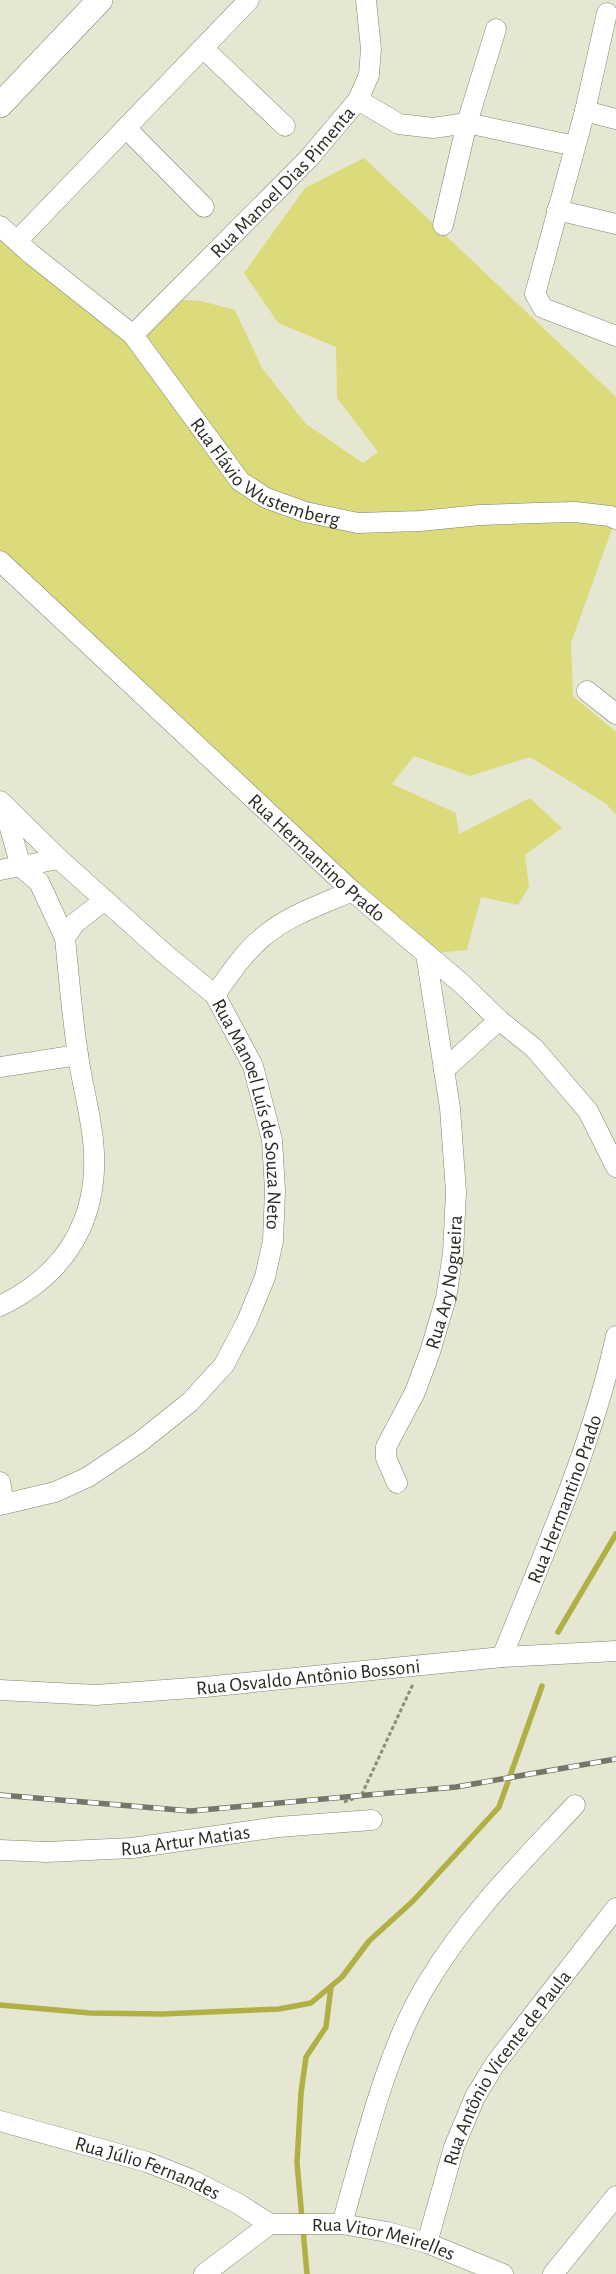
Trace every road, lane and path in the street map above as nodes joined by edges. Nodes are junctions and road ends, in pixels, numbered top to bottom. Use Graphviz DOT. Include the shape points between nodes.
graph roads {
  1 [pos="100,0"];
  2 [pos="249,0"];
  3 [pos="366,0"];
  4 [pos="607,13"];
  5 [pos="496,29"];
  6 [pos="203,48"];
  7 [pos="358,100"];
  8 [pos="0,105"];
  9 [pos="585,111"];
  10 [pos="616,119"];
  11 [pos="467,123"];
  12 [pos="285,126"];
  13 [pos="126,128"];
  14 [pos="575,146"];
  15 [pos="204,207"];
  16 [pos="558,210"];
  17 [pos="616,224"];
  18 [pos="443,225"];
  19 [pos="0,226"];
  20 [pos="17,241"];
  21 [pos="133,335"];
  22 [pos="616,336"];
  23 [pos="616,519"];
  24 [pos="0,562"];
  25 [pos="587,691"];
  26 [pos="616,714"];
  27 [pos="2,803"];
  28 [pos="59,859"];
  29 [pos="21,867"];
  30 [pos="0,870"];
  31 [pos="352,891"];
  32 [pos="105,900"];
  33 [pos="64,938"];
  34 [pos="426,954"];
  35 [pos="215,995"];
  36 [pos="499,1020"];
  37 [pos="78,1055"];
  38 [pos="0,1067"];
  39 [pos="444,1070"];
  40 [pos="616,1167"];
  41 [pos="0,1306"];
  42 [pos="616,1336"];
  43 [pos="0,1482"];
  44 [pos="397,1482"];
  45 [pos="2,1504"];
  46 [pos="616,1651"];
  47 [pos="502,1657"];
  48 [pos="422,1665"];
  49 [pos="0,1690"];
  50 [pos="342,1803"];
  51 [pos="575,1805"];
  52 [pos="372,1820"];
  53 [pos="0,1850"];
  54 [pos="616,1908"];
  55 [pos="0,2121"];
  56 [pos="616,2196"];
  57 [pos="280,2224"];
  58 [pos="338,2224"];
  59 [pos="427,2244"];
  60 [pos="204,2274"];
  61 [pos="503,2274"];
  62 [pos="553,2274"];
  1 -- 8 [label="main road"];
  2 -- 6 [label="street"];
  3 -- 7 [label="street, Rua Manoel Dias Pimenta" via="371,49 369,75"];
  4 -- 9 [label="street"];
  5 -- 11 [label="street"];
  6 -- 12 [label="street"];
  6 -- 13 [label="street"];
  7 -- 11 [label="street" via="399,124 433,128"];
  7 -- 21 [label="street, Rua Manoel Dias Pimenta" via="309,158"];
  9 -- 10 [label="street"];
  9 -- 14 [label="street"];
  11 -- 14 [label="street"];
  11 -- 18 [label="street"];
  13 -- 15 [label="street"];
  13 -- 20 [label="street"];
  14 -- 16 [label="street"];
  16 -- 17 [label="street"];
  16 -- 22 [label="street" via="536,289 537,301 543,308"];
  19 -- 20 [label="street, Rua Flávio Wustemberg"];
  20 -- 21 [label="street, Rua Flávio Wustemberg"];
  21 -- 23 [label="street, Rua Flávio Wustemberg" via="240,481 266,498 305,512 358,523 575,512"];
  24 -- 31 [label="street, Rua Hermantino Prado"];
  25 -- 26 [label="street"];
  27 -- 28 [label="street, Rua Manoel Luís de Souza Neto"];
  27 -- 29 [label="street"];
  28 -- 29 [label="street"];
  28 -- 32 [label="street, Rua Manoel Luís de Souza Neto"];
  29 -- 30 [label="street"];
  29 -- 33 [label="street" via="38,882"];
  31 -- 34 [label="street, Rua Hermantino Prado"];
  31 -- 35 [label="street" via="301,913 264,936 235,966"];
  32 -- 33 [label="street" via="75,923"];
  32 -- 35 [label="street, Rua Manoel Luís de Souza Neto"];
  33 -- 37 [label="street"];
  34 -- 36 [label="street, Rua Hermantino Prado"];
  34 -- 39 [label="street, Rua Ary Nogueira"];
  35 -- 45 [label="street, Rua Manoel Luís de Souza Neto" via="253,1066 272,1140 275,1190 273,1241 266,1277 224,1365 190,1402 140,1442 88,1477 55,1492"];
  36 -- 39 [label="street"];
  36 -- 40 [label="street, Rua Hermantino Prado" via="534,1048 588,1111"];
  37 -- 38 [label="street"];
  37 -- 41 [label="street" via="93,1140 94,1174 89,1207 64,1258 20,1297"];
  39 -- 44 [label="street, Rua Ary Nogueira" via="456,1192 453,1254 446,1298 430,1352 415,1392 386,1447 386,1458"];
  42 -- 47 [label="street, Rua Hermantino Prado" via="582,1455"];
  43 -- 45 [label="street"];
  46 -- 47 [label="street, Rua Osvaldo Antônio Bossoni"];
  47 -- 48 [label="street, Rua Osvaldo Antônio Bossoni"];
  48 -- 49 [label="street, Rua Osvaldo Antônio Bossoni" via="96,1695"];
  48 -- 50 [label="path" via="361,1796"];
  51 -- 58 [label="street" via="486,1899 427,1983 398,2043"];
  52 -- 53 [label="street, Rua Artur Matias" via="278,1827 132,1848 48,1852"];
  54 -- 59 [label="street, Rua Antônio Vicente de Paula" via="495,2064 475,2097 454,2147"];
  55 -- 57 [label="street, Rua Júlio Fernandes" via="146,2162 190,2179"];
  56 -- 62 [label="street"];
  57 -- 58 [label="street, Rua Vitor Meirelles"];
  57 -- 60 [label="street"];
  58 -- 59 [label="street, Rua Vitor Meirelles" via="387,2232"];
  59 -- 61 [label="street, Rua Vitor Meirelles"];
}
